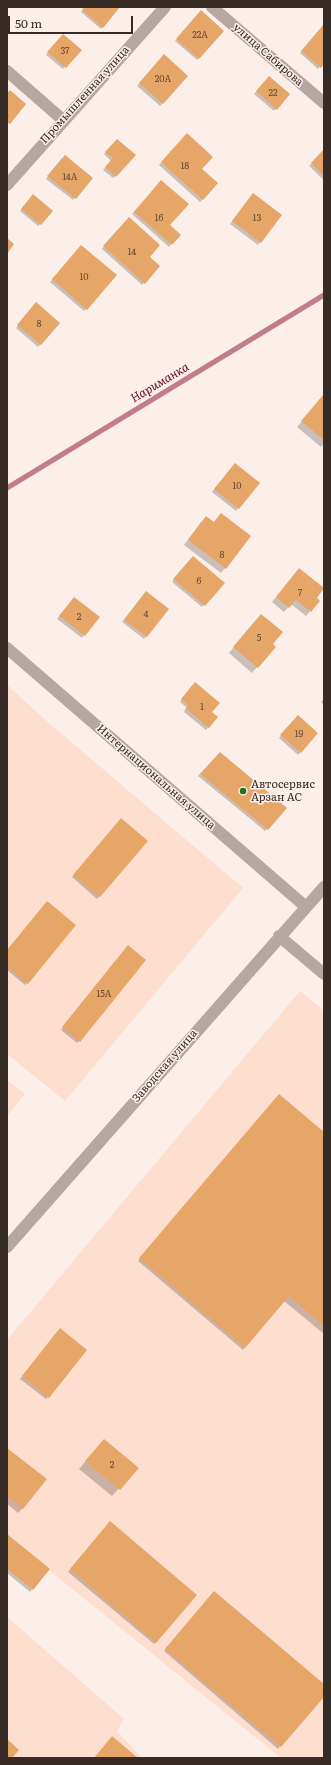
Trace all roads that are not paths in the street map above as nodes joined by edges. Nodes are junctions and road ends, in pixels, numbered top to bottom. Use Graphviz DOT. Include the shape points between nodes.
graph roads {
  1 [pos="165,7"];
  2 [pos="212,7"];
  3 [pos="7,71"];
  4 [pos="324,103"];
  5 [pos="62,120"];
  6 [pos="7,185"];
  7 [pos="7,648"];
  8 [pos="324,887"];
  9 [pos="306,907"];
  10 [pos="280,936"];
  11 [pos="324,974"];
  12 [pos="7,1247"];
  1 -- 5 [label="street, Промышленная улица"];
  2 -- 4 [label="street, улица Сабирова"];
  3 -- 5 [label="street"];
  5 -- 6 [label="street, Промышленная улица"];
  7 -- 9 [label="street, Интернациональная улица"];
  8 -- 9 [label="street, Заводская улица"];
  9 -- 10 [label="street, Заводская улица"];
  10 -- 11 [label="street"];
  10 -- 12 [label="street, Заводская улица"];
}
